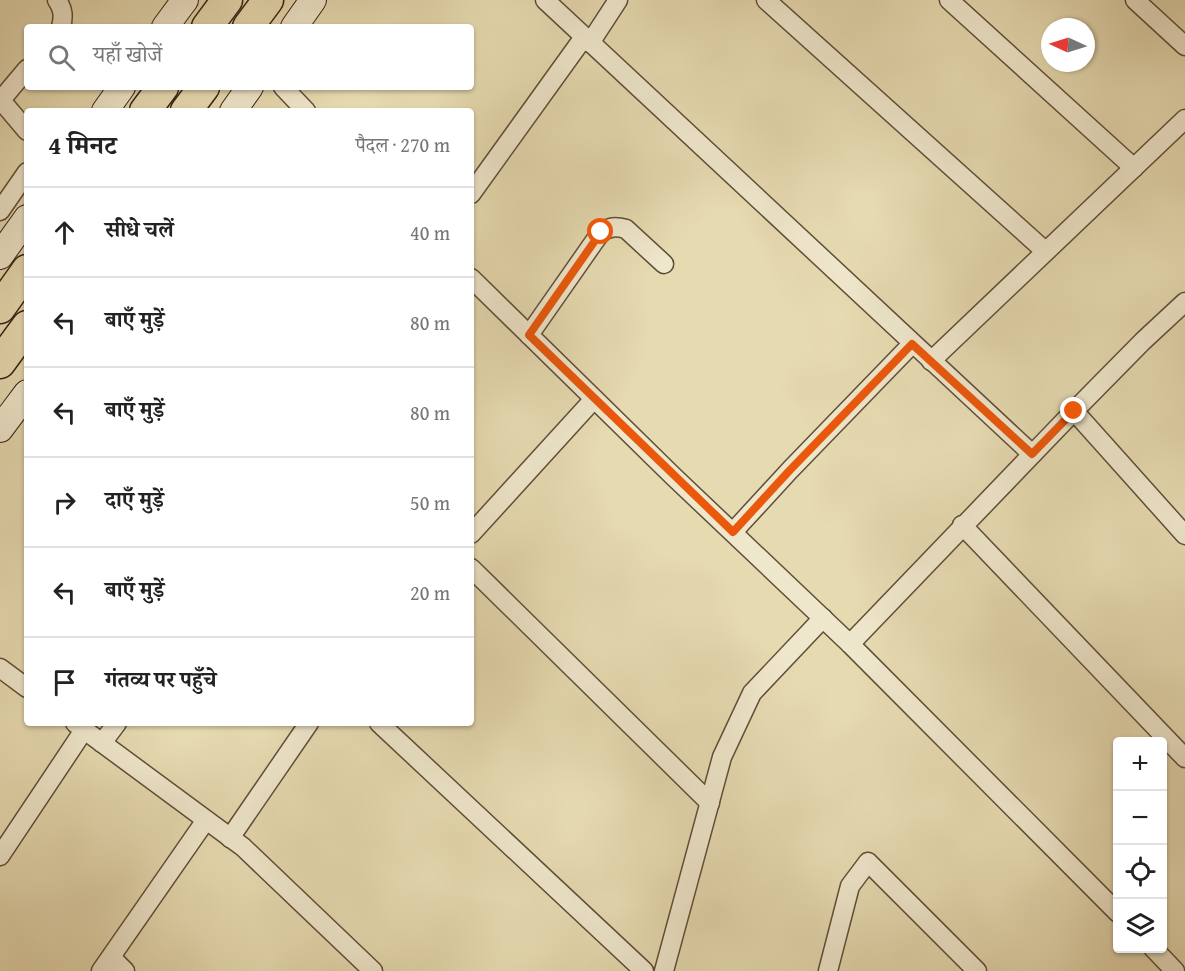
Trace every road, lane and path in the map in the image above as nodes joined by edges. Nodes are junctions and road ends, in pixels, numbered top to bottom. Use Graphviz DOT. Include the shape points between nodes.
graph roads {
  1 [pos="57,0"];
  2 [pos="185,0"];
  3 [pos="227,0"];
  4 [pos="268,0"];
  5 [pos="313,0"];
  6 [pos="545,0"];
  7 [pos="618,0"];
  8 [pos="766,0"];
  9 [pos="949,0"];
  10 [pos="1135,0"];
  11 [pos="62,24"];
  12 [pos="167,24"];
  13 [pos="209,24"];
  14 [pos="250,24"];
  15 [pos="296,24"];
  16 [pos="587,40"];
  17 [pos="1185,46"];
  18 [pos="24,72"];
  19 [pos="120,90"];
  20 [pos="161,90"];
  21 [pos="202,90"];
  22 [pos="248,90"];
  23 [pos="286,90"];
  24 [pos="0,100"];
  25 [pos="107,108"];
  26 [pos="147,108"];
  27 [pos="188,108"];
  28 [pos="235,108"];
  29 [pos="303,108"];
  30 [pos="1185,119"];
  31 [pos="24,128"];
  32 [pos="1134,168"];
  33 [pos="24,176"];
  34 [pos="474,190"];
  35 [pos="0,211"];
  36 [pos="24,222"];
  37 [pos="1045,251"];
  38 [pos="0,256"];
  39 [pos="664,264"];
  40 [pos="24,274"];
  41 [pos="474,281"];
  42 [pos="1185,302"];
  43 [pos="0,308"];
  44 [pos="24,330"];
  45 [pos="529,335"];
  46 [pos="912,344"];
  47 [pos="931,362"];
  48 [pos="0,363"];
  49 [pos="24,397"];
  50 [pos="594,399"];
  51 [pos="1074,411"];
  52 [pos="0,429"];
  53 [pos="1032,454"];
  54 [pos="962,525"];
  55 [pos="474,531"];
  56 [pos="733,532"];
  57 [pos="1185,535"];
  58 [pos="474,571"];
  59 [pos="823,618"];
  60 [pos="850,644"];
  61 [pos="0,668"];
  62 [pos="24,686"];
  63 [pos="115,726"];
  64 [pos="307,726"];
  65 [pos="382,726"];
  66 [pos="79,727"];
  67 [pos="102,743"];
  68 [pos="1185,758"];
  69 [pos="710,802"];
  70 [pos="206,820"];
  71 [pos="230,837"];
  72 [pos="0,856"];
  73 [pos="1113,908"];
  74 [pos="1158,953"];
  75 [pos="106,964"];
  76 [pos="126,971"];
  77 [pos="373,971"];
  78 [pos="644,971"];
  79 [pos="664,971"];
  80 [pos="828,971"];
  81 [pos="977,971"];
  82 [pos="1175,971"];
  1 -- 11 [label="street" via="62,8"];
  2 -- 12 [label="main road"];
  3 -- 13 [label="highway"];
  4 -- 14 [label="highway"];
  5 -- 15 [label="main road"];
  6 -- 16 [label="street"];
  7 -- 16 [label="street"];
  8 -- 37 [label="street"];
  9 -- 32 [label="street"];
  10 -- 17 [label="street"];
  16 -- 34 [label="street"];
  16 -- 46 [label="street"];
  18 -- 24 [label="street"];
  19 -- 25 [label="main road"];
  20 -- 26 [label="highway"];
  21 -- 27 [label="highway"];
  22 -- 28 [label="main road"];
  23 -- 29 [label="street"];
  24 -- 31 [label="street"];
  30 -- 32 [label="street"];
  32 -- 37 [label="street"];
  33 -- 35 [label="street"];
  36 -- 38 [label="main road"];
  37 -- 47 [label="street"];
  39 -- 45 [label="street" via="626,229 609,227 601,232"];
  40 -- 43 [label="highway"];
  41 -- 45 [label="street"];
  42 -- 51 [label="street"];
  44 -- 48 [label="highway"];
  45 -- 50 [label="street"];
  46 -- 47 [label="street"];
  46 -- 56 [label="street"];
  47 -- 53 [label="street"];
  49 -- 52 [label="main road"];
  50 -- 55 [label="street"];
  50 -- 56 [label="street"];
  51 -- 53 [label="street"];
  51 -- 57 [label="street"];
  53 -- 54 [label="street"];
  54 -- 60 [label="street"];
  54 -- 68 [label="street"];
  56 -- 59 [label="street"];
  58 -- 69 [label="street"];
  59 -- 60 [label="street"];
  59 -- 69 [label="street" via="752,693 722,757"];
  60 -- 73 [label="street"];
  61 -- 62 [label="street"];
  63 -- 67 [label="street"];
  64 -- 71 [label="street"];
  65 -- 78 [label="street"];
  66 -- 67 [label="street"];
  66 -- 72 [label="street"];
  67 -- 70 [label="street"];
  69 -- 79 [label="street"];
  70 -- 71 [label="street"];
  70 -- 75 [label="street"];
  71 -- 77 [label="street"];
  74 -- 82 [label="street"];
  75 -- 76 [label="street"];
  80 -- 81 [label="street" via="850,886 868,862"];
}
